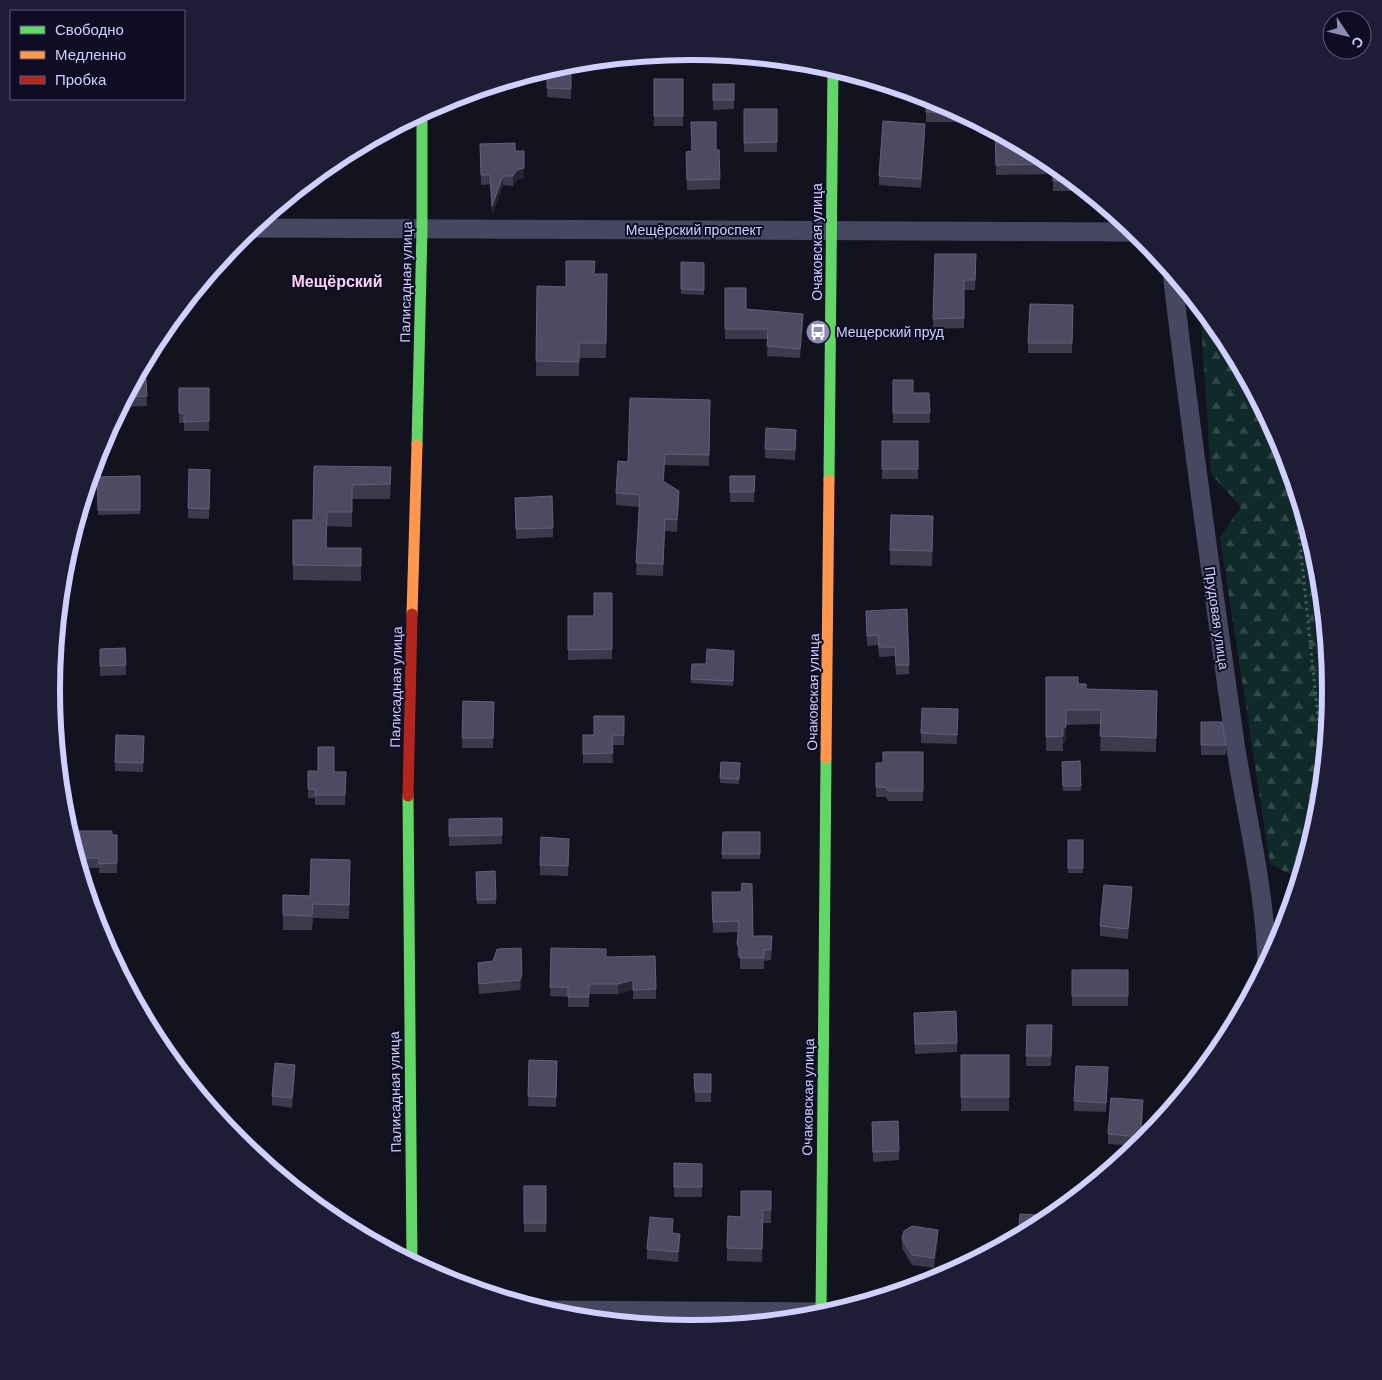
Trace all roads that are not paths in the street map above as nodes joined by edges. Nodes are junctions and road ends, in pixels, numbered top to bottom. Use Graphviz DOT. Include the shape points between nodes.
graph roads {
  1 [pos="833,76"];
  2 [pos="422,120"];
  3 [pos="263,228"];
  4 [pos="422,229"];
  5 [pos="833,230"];
  6 [pos="1123,232"];
  7 [pos="1173,284"];
  8 [pos="1266,949"];
  9 [pos="412,1255"];
  10 [pos="824,1306"];
  11 [pos="581,1310"];
  12 [pos="788,1313"];
  1 -- 5 [label="street, Очаковская улица"];
  2 -- 4 [label="street, Палисадная улица"];
  3 -- 4 [label="street, Мещёрский проспект"];
  4 -- 5 [label="street, Мещёрский проспект"];
  4 -- 9 [label="street, Палисадная улица" via="407,830"];
  5 -- 6 [label="street, Мещёрский проспект"];
  5 -- 10 [label="street, Очаковская улица"];
  7 -- 8 [label="street, Прудовая улица" via="1192,444 1266,928"];
  11 -- 12 [label="street"];
}
